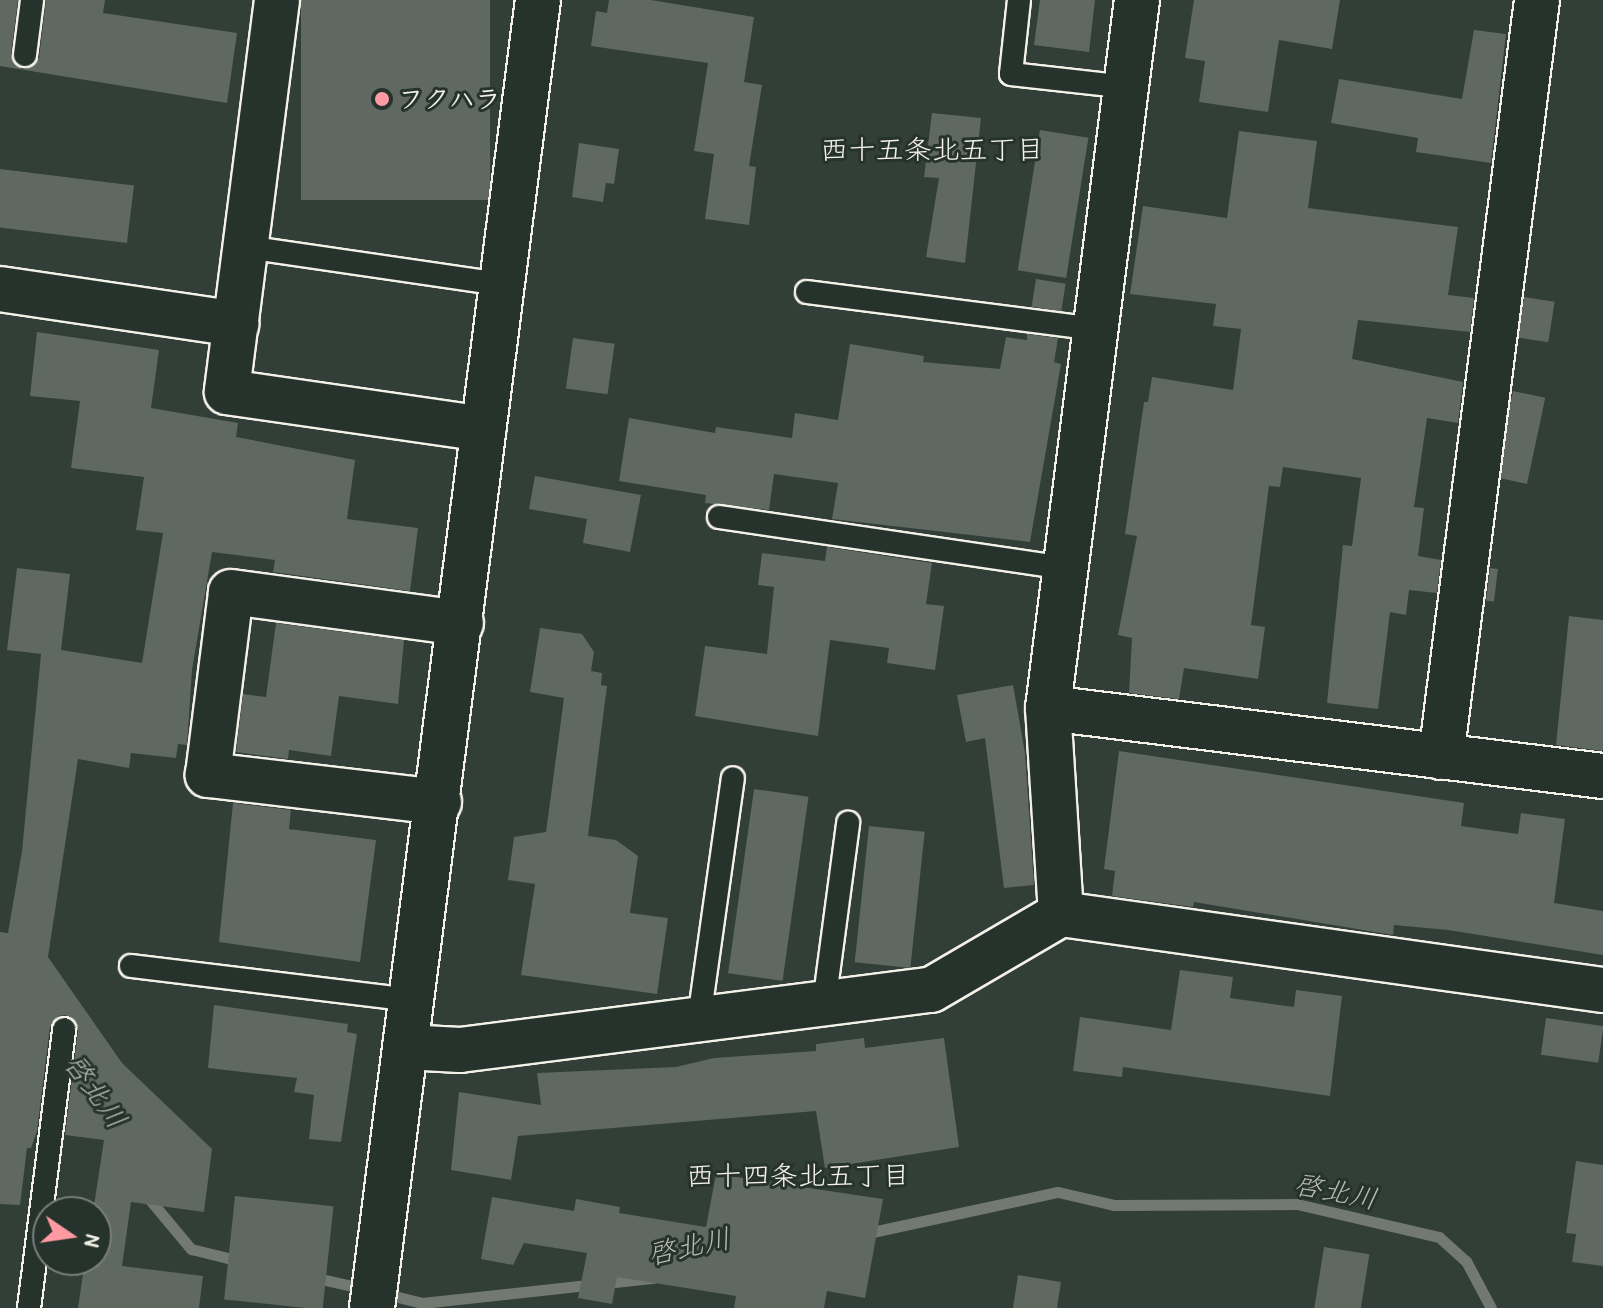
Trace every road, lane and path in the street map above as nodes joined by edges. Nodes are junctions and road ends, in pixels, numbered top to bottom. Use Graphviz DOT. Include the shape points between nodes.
graph roads {
  1 [pos="32,0"];
  2 [pos="277,0"];
  3 [pos="538,0"];
  4 [pos="1019,0"];
  5 [pos="1137,0"];
  6 [pos="1537,0"];
  7 [pos="25,55"];
  8 [pos="1126,87"];
  9 [pos="246,247"];
  10 [pos="500,284"];
  11 [pos="0,289"];
  12 [pos="807,292"];
  13 [pos="236,324"];
  14 [pos="1096,329"];
  15 [pos="483,429"];
  16 [pos="719,517"];
  17 [pos="1065,568"];
  18 [pos="461,623"];
  19 [pos="1048,708"];
  20 [pos="1441,757"];
  21 [pos="1603,776"];
  22 [pos="733,778"];
  23 [pos="439,802"];
  24 [pos="848,823"];
  25 [pos="1061,914"];
  26 [pos="131,966"];
  27 [pos="1603,990"];
  28 [pos="412,1000"];
  29 [pos="824,1004"];
  30 [pos="699,1019"];
  31 [pos="64,1029"];
  32 [pos="405,1047"];
  33 [pos="380,1307"];
  34 [pos="29,1308"];
  1 -- 7 [label="lane"];
  2 -- 9 [label="street"];
  3 -- 10 [label="street"];
  4 -- 8 [label="lane" via="1011,74"];
  5 -- 8 [label="street"];
  6 -- 20 [label="street"];
  8 -- 14 [label="street"];
  9 -- 10 [label="lane"];
  9 -- 13 [label="street"];
  10 -- 15 [label="street"];
  11 -- 13 [label="street"];
  12 -- 14 [label="lane"];
  13 -- 15 [label="street" via="227,392"];
  14 -- 17 [label="street"];
  15 -- 18 [label="street"];
  16 -- 17 [label="lane"];
  17 -- 19 [label="street"];
  18 -- 23 [label="street"];
  18 -- 23 [label="street" via="231,592 208,775"];
  19 -- 20 [label="street"];
  19 -- 25 [label="street"];
  20 -- 21 [label="street"];
  22 -- 30 [label="lane"];
  23 -- 28 [label="street"];
  24 -- 29 [label="lane"];
  25 -- 27 [label="street"];
  25 -- 29 [label="street" via="931,990"];
  26 -- 28 [label="lane"];
  28 -- 32 [label="street"];
  29 -- 30 [label="street"];
  30 -- 32 [label="street" via="460,1050"];
  31 -- 34 [label="lane"];
  32 -- 33 [label="street"];
}
